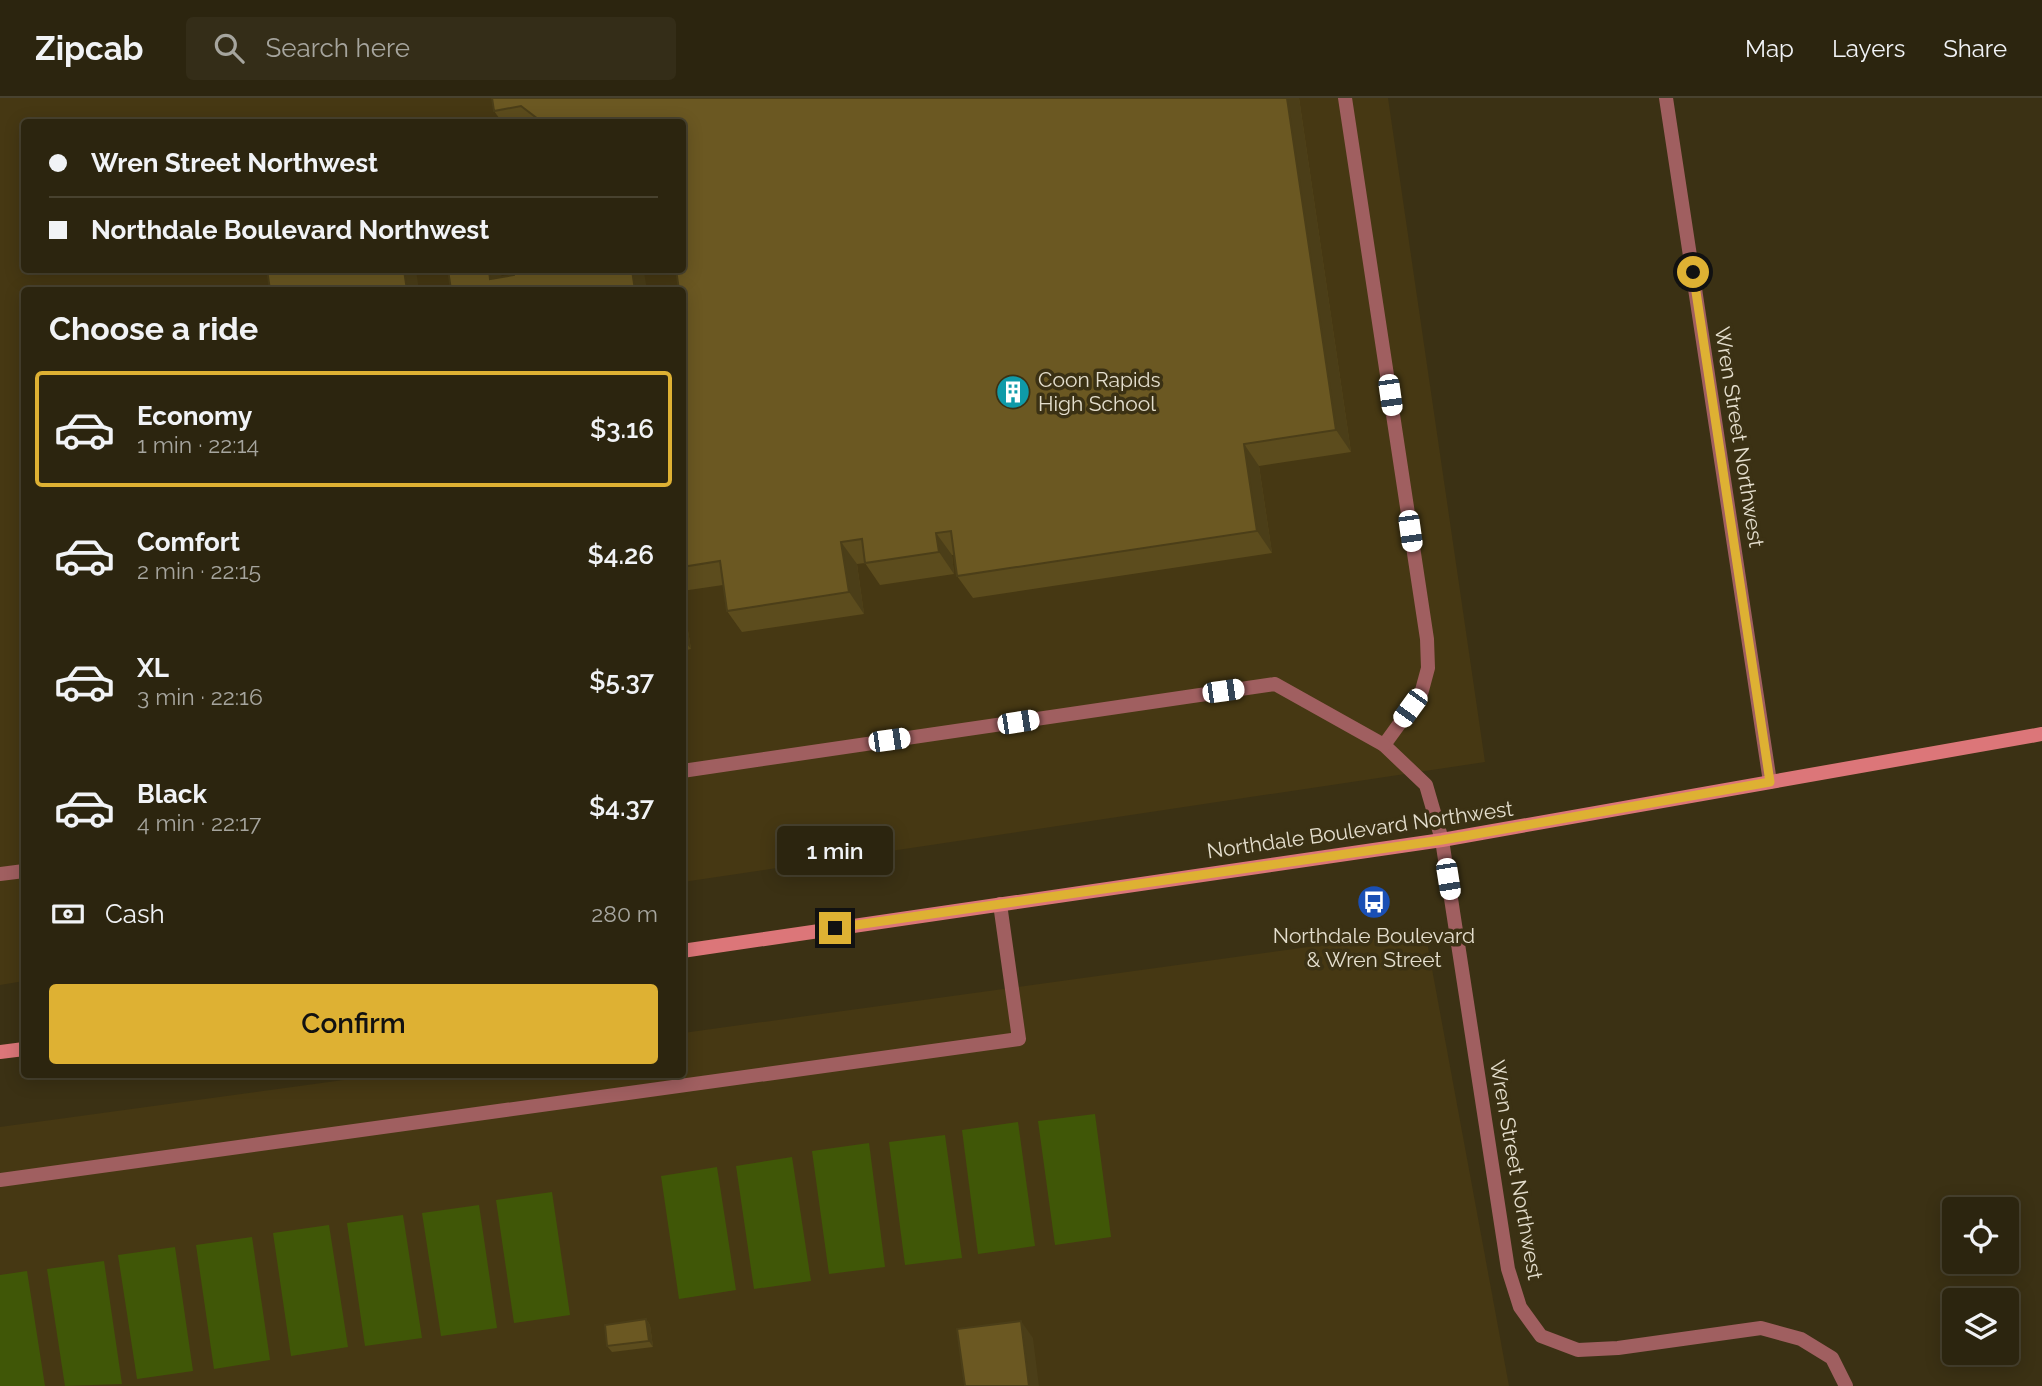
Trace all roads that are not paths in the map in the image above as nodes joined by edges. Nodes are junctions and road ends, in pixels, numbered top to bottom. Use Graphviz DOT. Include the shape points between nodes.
graph roads {
  1 [pos="1345,98"];
  2 [pos="1666,98"];
  3 [pos="2042,734"];
  4 [pos="1384,745"];
  5 [pos="686,770"];
  6 [pos="1770,782"];
  7 [pos="1442,840"];
  8 [pos="21,871"];
  9 [pos="0,874"];
  10 [pos="1000,904"];
  11 [pos="686,950"];
  12 [pos="21,1049"];
  13 [pos="0,1052"];
  14 [pos="0,1180"];
  15 [pos="1846,1386"];
  1 -- 4 [label="street" via="1427,639 1427,668 1420,694"];
  2 -- 6 [label="street, Wren Street Northwest"];
  3 -- 6 [label="street, Northdale Boulevard Northwest"];
  4 -- 5 [label="street, Wren Street Northwest" via="1275,684"];
  4 -- 7 [label="street, Wren Street Northwest" via="1426,785"];
  6 -- 7 [label="street, Northdale Boulevard Northwest"];
  7 -- 10 [label="street, Northdale Boulevard Northwest"];
  7 -- 15 [label="street, Wren Street Northwest" via="1508,1269 1520,1307 1541,1336 1578,1350 1761,1328 1801,1339 1832,1358"];
  8 -- 9 [label="street"];
  10 -- 11 [label="street, Northdale Boulevard Northwest"];
  10 -- 14 [label="street" via="1019,1039"];
  12 -- 13 [label="street"];
}
